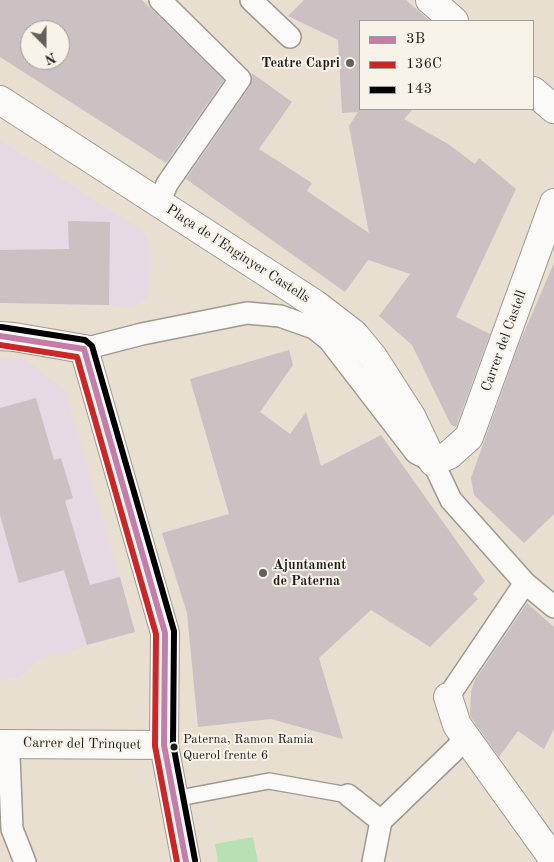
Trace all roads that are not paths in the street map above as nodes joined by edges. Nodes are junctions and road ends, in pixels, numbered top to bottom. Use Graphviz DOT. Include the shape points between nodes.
graph roads {
  1 [pos="160,0"];
  2 [pos="251,0"];
  3 [pos="430,0"];
  4 [pos="453,20"];
  5 [pos="290,37"];
  6 [pos="534,91"];
  7 [pos="0,100"];
  8 [pos="554,109"];
  9 [pos="154,199"];
  10 [pos="554,203"];
  11 [pos="321,320"];
  12 [pos="0,336"];
  13 [pos="84,349"];
  14 [pos="433,462"];
  15 [pos="525,583"];
  16 [pos="554,607"];
  17 [pos="448,697"];
  18 [pos="467,738"];
  19 [pos="164,745"];
  20 [pos="4,750"];
  21 [pos="348,795"];
  22 [pos="174,799"];
  23 [pos="381,821"];
  24 [pos="554,860"];
  25 [pos="26,862"];
  26 [pos="186,862"];
  27 [pos="373,862"];
  1 -- 9 [label="street" via="240,78"];
  2 -- 5 [label="street"];
  3 -- 4 [label="street"];
  6 -- 8 [label="street"];
  7 -- 9 [label="street, Plaça de l'Enginyer Castells"];
  9 -- 11 [label="street, Plaça de l'Enginyer Castells"];
  10 -- 14 [label="street, Carrer del Castell" via="468,437 449,454"];
  11 -- 13 [label="street, Plaça de l'Enginyer Castells" via="247,313"];
  11 -- 14 [label="street" via="354,334 373,357 411,416"];
  12 -- 13 [label="street"];
  13 -- 19 [label="street" via="165,633"];
  14 -- 15 [label="street" via="451,500"];
  15 -- 16 [label="street"];
  15 -- 17 [label="street"];
  17 -- 18 [label="street" via="457,724"];
  18 -- 23 [label="street"];
  18 -- 24 [label="street"];
  19 -- 20 [label="street, Carrer del Trinquet"];
  19 -- 22 [label="street"];
  20 -- 25 [label="street" via="12,829"];
  21 -- 22 [label="lane" via="269,781"];
  21 -- 23 [label="street"];
  22 -- 26 [label="street"];
  23 -- 27 [label="street"];
}
